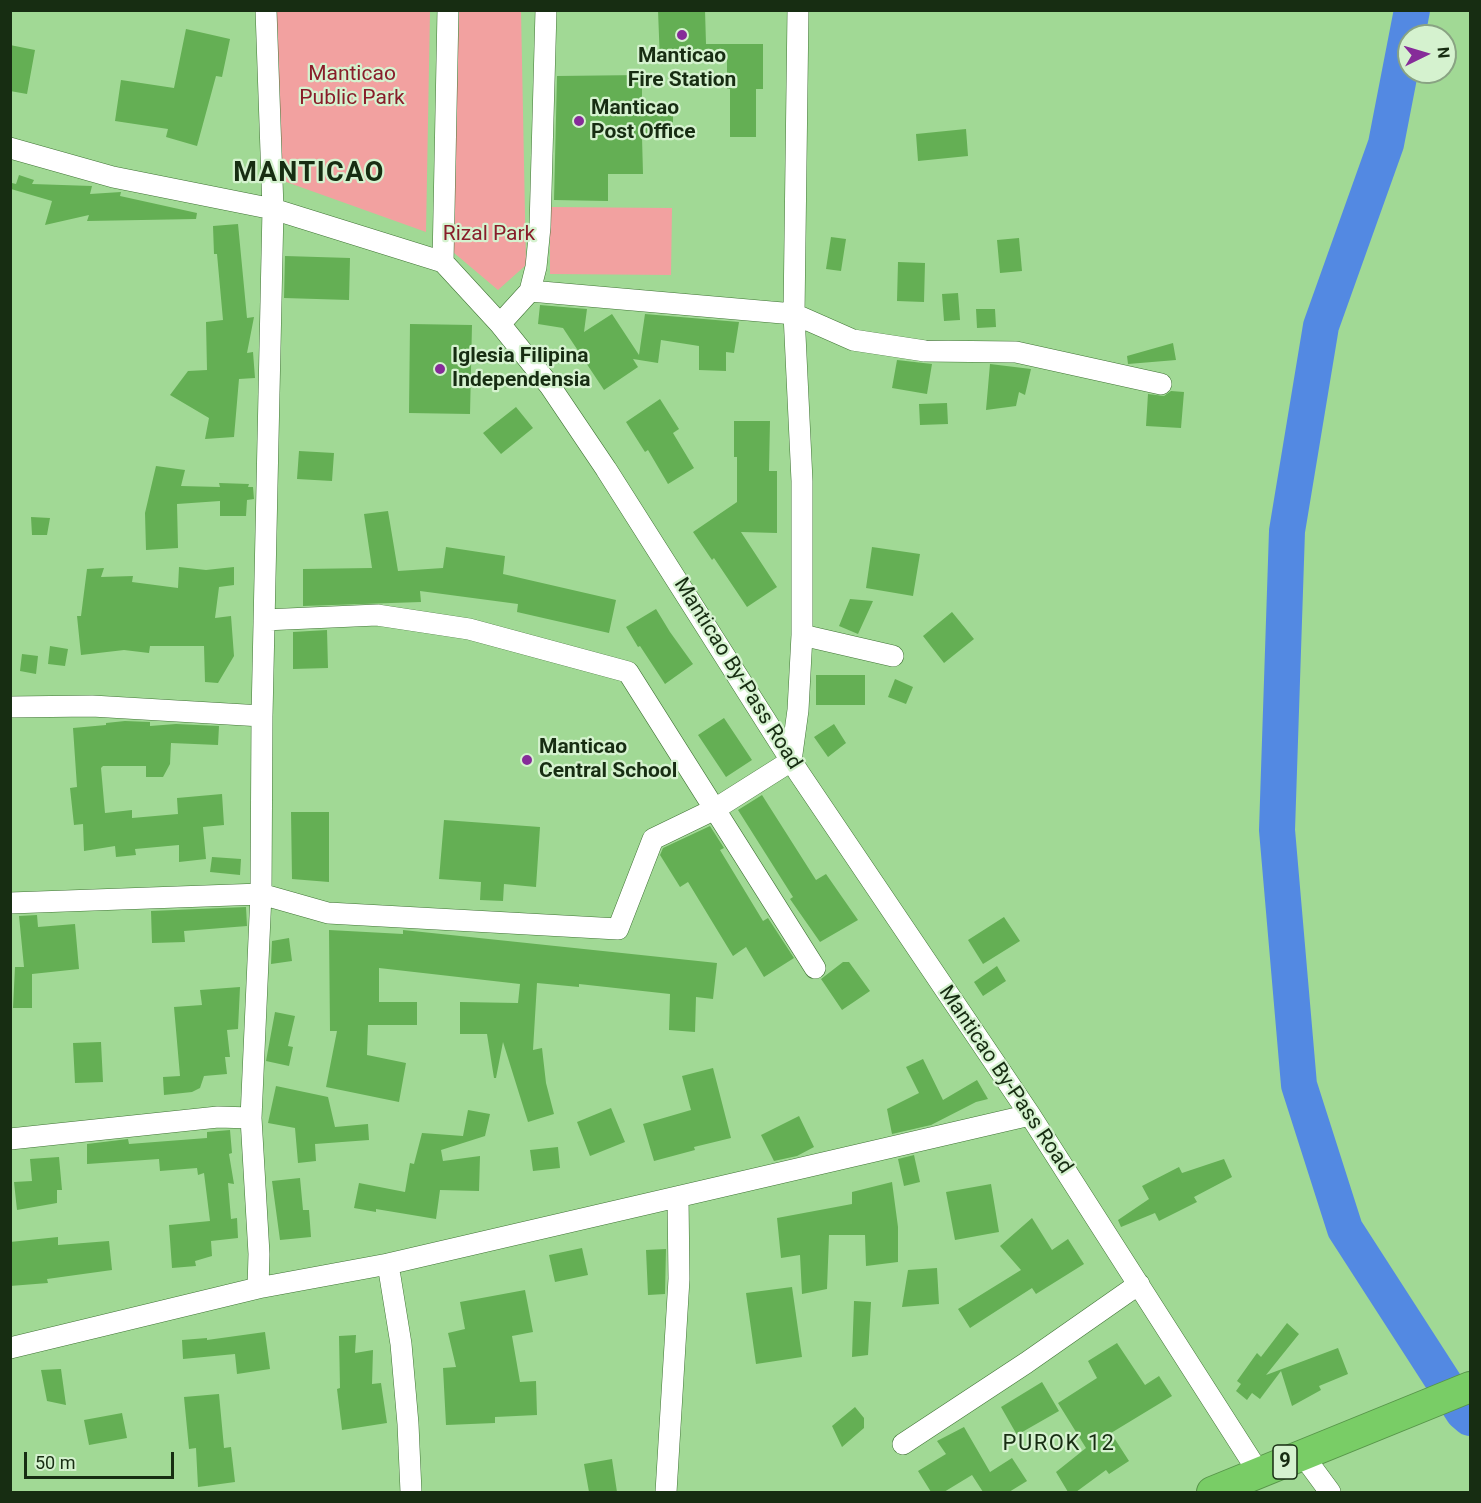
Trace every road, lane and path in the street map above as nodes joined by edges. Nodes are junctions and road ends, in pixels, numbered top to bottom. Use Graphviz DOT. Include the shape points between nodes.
graph roads {
  1 [pos="266,10"];
  2 [pos="448,10"];
  3 [pos="546,10"];
  4 [pos="798,10"];
  5 [pos="10,148"];
  6 [pos="273,209"];
  7 [pos="443,262"];
  8 [pos="530,291"];
  9 [pos="794,314"];
  10 [pos="500,324"];
  11 [pos="1161,384"];
  12 [pos="264,620"];
  13 [pos="802,635"];
  14 [pos="892,656"];
  15 [pos="10,706"];
  16 [pos="262,716"];
  17 [pos="791,760"];
  18 [pos="715,808"];
  19 [pos="261,894"];
  20 [pos="10,903"];
  21 [pos="815,968"];
  22 [pos="1030,1115"];
  23 [pos="251,1118"];
  24 [pos="10,1139"];
  25 [pos="678,1197"];
  26 [pos="388,1264"];
  27 [pos="1138,1284"];
  28 [pos="258,1288"];
  29 [pos="10,1348"];
  30 [pos="1470,1387"];
  31 [pos="903,1444"];
  32 [pos="1302,1454"];
  33 [pos="1259,1473"];
  34 [pos="411,1492"];
  35 [pos="666,1492"];
  36 [pos="1212,1492"];
  37 [pos="1330,1492"];
  1 -- 6 [label="street"];
  2 -- 7 [label="street"];
  3 -- 8 [label="street" via="540,227"];
  4 -- 9 [label="street"];
  5 -- 6 [label="street" via="113,177"];
  6 -- 7 [label="street"];
  6 -- 12 [label="street"];
  7 -- 10 [label="street, Manticao By-Pass Road"];
  8 -- 9 [label="street"];
  8 -- 10 [label="street"];
  9 -- 11 [label="street" via="853,340 925,351 1016,352"];
  9 -- 13 [label="street" via="802,481"];
  10 -- 17 [label="street, Manticao By-Pass Road" via="550,386 606,469"];
  12 -- 16 [label="street"];
  12 -- 18 [label="street" via="377,615 469,629 628,672"];
  13 -- 14 [label="street"];
  13 -- 17 [label="street"];
  15 -- 16 [label="street" via="92,706"];
  16 -- 19 [label="street"];
  17 -- 18 [label="street"];
  17 -- 22 [label="street, Manticao By-Pass Road"];
  18 -- 19 [label="street" via="652,839 618,929 328,913"];
  18 -- 21 [label="street"];
  19 -- 20 [label="street"];
  19 -- 23 [label="street"];
  22 -- 25 [label="street"];
  22 -- 27 [label="street, Manticao By-Pass Road"];
  23 -- 24 [label="street" via="218,1117"];
  23 -- 28 [label="street"];
  25 -- 26 [label="street"];
  25 -- 35 [label="street" via="679,1279"];
  26 -- 28 [label="street"];
  26 -- 34 [label="street" via="402,1356"];
  27 -- 31 [label="street" via="1026,1364"];
  27 -- 33 [label="street, Manticao By-Pass Road"];
  28 -- 29 [label="street"];
  30 -- 32 [label="highway, 9"];
  32 -- 33 [label="highway, 9"];
  32 -- 37 [label="street"];
  33 -- 36 [label="highway, 9"];
}
